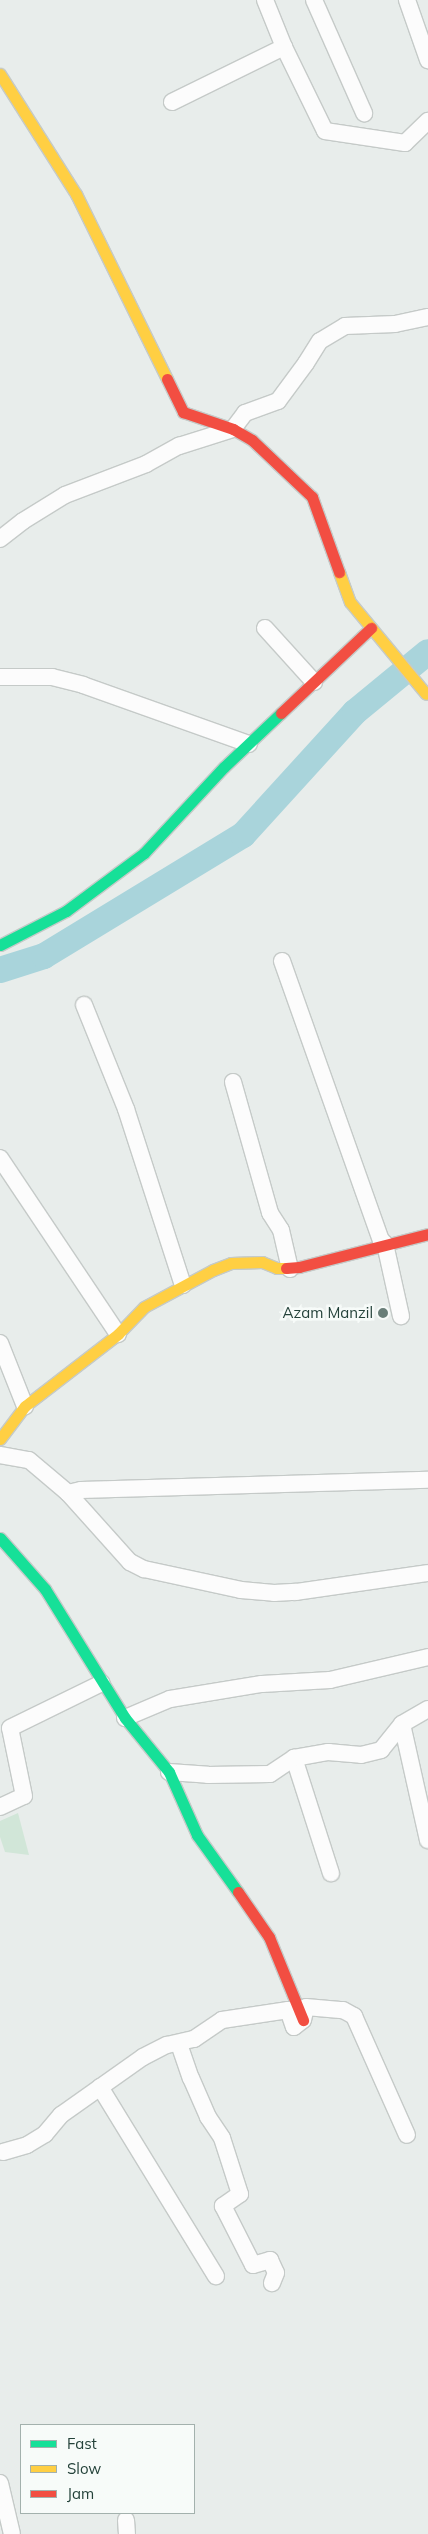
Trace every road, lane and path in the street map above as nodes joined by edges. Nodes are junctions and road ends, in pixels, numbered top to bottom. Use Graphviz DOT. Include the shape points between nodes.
graph roads {
  1 [pos="265,0"];
  2 [pos="314,0"];
  3 [pos="407,0"];
  4 [pos="284,47"];
  5 [pos="428,60"];
  6 [pos="0,74"];
  7 [pos="172,102"];
  8 [pos="364,113"];
  9 [pos="428,121"];
  10 [pos="428,318"];
  11 [pos="233,429"];
  12 [pos="0,539"];
  13 [pos="265,628"];
  14 [pos="371,628"];
  15 [pos="0,677"];
  16 [pos="314,682"];
  17 [pos="427,695"];
  18 [pos="249,744"];
  19 [pos="0,945"];
  20 [pos="282,961"];
  21 [pos="84,1005"];
  22 [pos="233,1082"];
  23 [pos="0,1158"];
  24 [pos="428,1234"];
  25 [pos="385,1244"];
  26 [pos="290,1269"];
  27 [pos="183,1285"];
  28 [pos="401,1316"];
  29 [pos="118,1334"];
  30 [pos="0,1343"];
  31 [pos="25,1406"];
  32 [pos="0,1439"];
  33 [pos="0,1455"];
  34 [pos="428,1480"];
  35 [pos="68,1493"];
  36 [pos="0,1538"];
  37 [pos="428,1573"];
  38 [pos="428,1657"];
  39 [pos="102,1683"];
  40 [pos="428,1709"];
  41 [pos="125,1718"];
  42 [pos="402,1724"];
  43 [pos="294,1758"];
  44 [pos="169,1772"];
  45 [pos="0,1807"];
  46 [pos="428,1840"];
  47 [pos="331,1873"];
  48 [pos="304,2020"];
  49 [pos="179,2044"];
  50 [pos="100,2087"];
  51 [pos="407,2135"];
  52 [pos="3,2152"];
  53 [pos="216,2276"];
  54 [pos="272,2283"];
  55 [pos="0,2482"];
  56 [pos="12,2534"];
  1 -- 4 [label="street"];
  2 -- 8 [label="street"];
  3 -- 5 [label="street"];
  4 -- 7 [label="street"];
  4 -- 9 [label="street" via="325,131 406,143"];
  6 -- 11 [label="street" via="76,194 183,412"];
  10 -- 11 [label="street" via="394,324 345,326 320,340 278,401 245,413"];
  11 -- 12 [label="street" via="179,446 146,464 65,495"];
  11 -- 14 [label="street" via="252,440 312,497 350,602"];
  13 -- 16 [label="street"];
  14 -- 16 [label="street"];
  14 -- 17 [label="street"];
  15 -- 18 [label="street" via="52,677 83,685"];
  16 -- 18 [label="street"];
  18 -- 19 [label="street" via="144,853 66,911"];
  20 -- 25 [label="street"];
  21 -- 27 [label="street" via="126,1109"];
  22 -- 26 [label="street" via="270,1213 281,1230"];
  23 -- 29 [label="street"];
  24 -- 25 [label="street"];
  25 -- 26 [label="street"];
  25 -- 28 [label="street"];
  26 -- 27 [label="street" via="262,1262 231,1263"];
  27 -- 29 [label="street" via="144,1307"];
  29 -- 31 [label="street"];
  30 -- 31 [label="street"];
  31 -- 32 [label="street"];
  33 -- 35 [label="street" via="29,1460"];
  34 -- 35 [label="street" via="81,1490"];
  35 -- 37 [label="street" via="115,1548 130,1562 144,1569 241,1590 274,1593"];
  36 -- 39 [label="street" via="46,1590"];
  38 -- 41 [label="street" via="330,1680 262,1684 170,1699"];
  39 -- 41 [label="street"];
  39 -- 45 [label="street" via="10,1728 24,1796"];
  40 -- 42 [label="street"];
  41 -- 44 [label="street"];
  42 -- 43 [label="street" via="381,1750 361,1755 328,1752"];
  42 -- 46 [label="street"];
  43 -- 44 [label="street" via="270,1774"];
  43 -- 47 [label="street"];
  44 -- 48 [label="street" via="197,1834 269,1937"];
  48 -- 49 [label="street" via="294,2027 288,2010 222,2020 194,2039"];
  48 -- 51 [label="street" via="306,2007 343,2010 354,2016"];
  49 -- 50 [label="street" via="167,2045 143,2057"];
  49 -- 54 [label="street" via="190,2078 222,2138 240,2194 223,2206 253,2265 270,2260 276,2273"];
  50 -- 52 [label="street" via="61,2115 45,2134 26,2145"];
  50 -- 53 [label="street"];
  55 -- 56 [label="street"];
}
